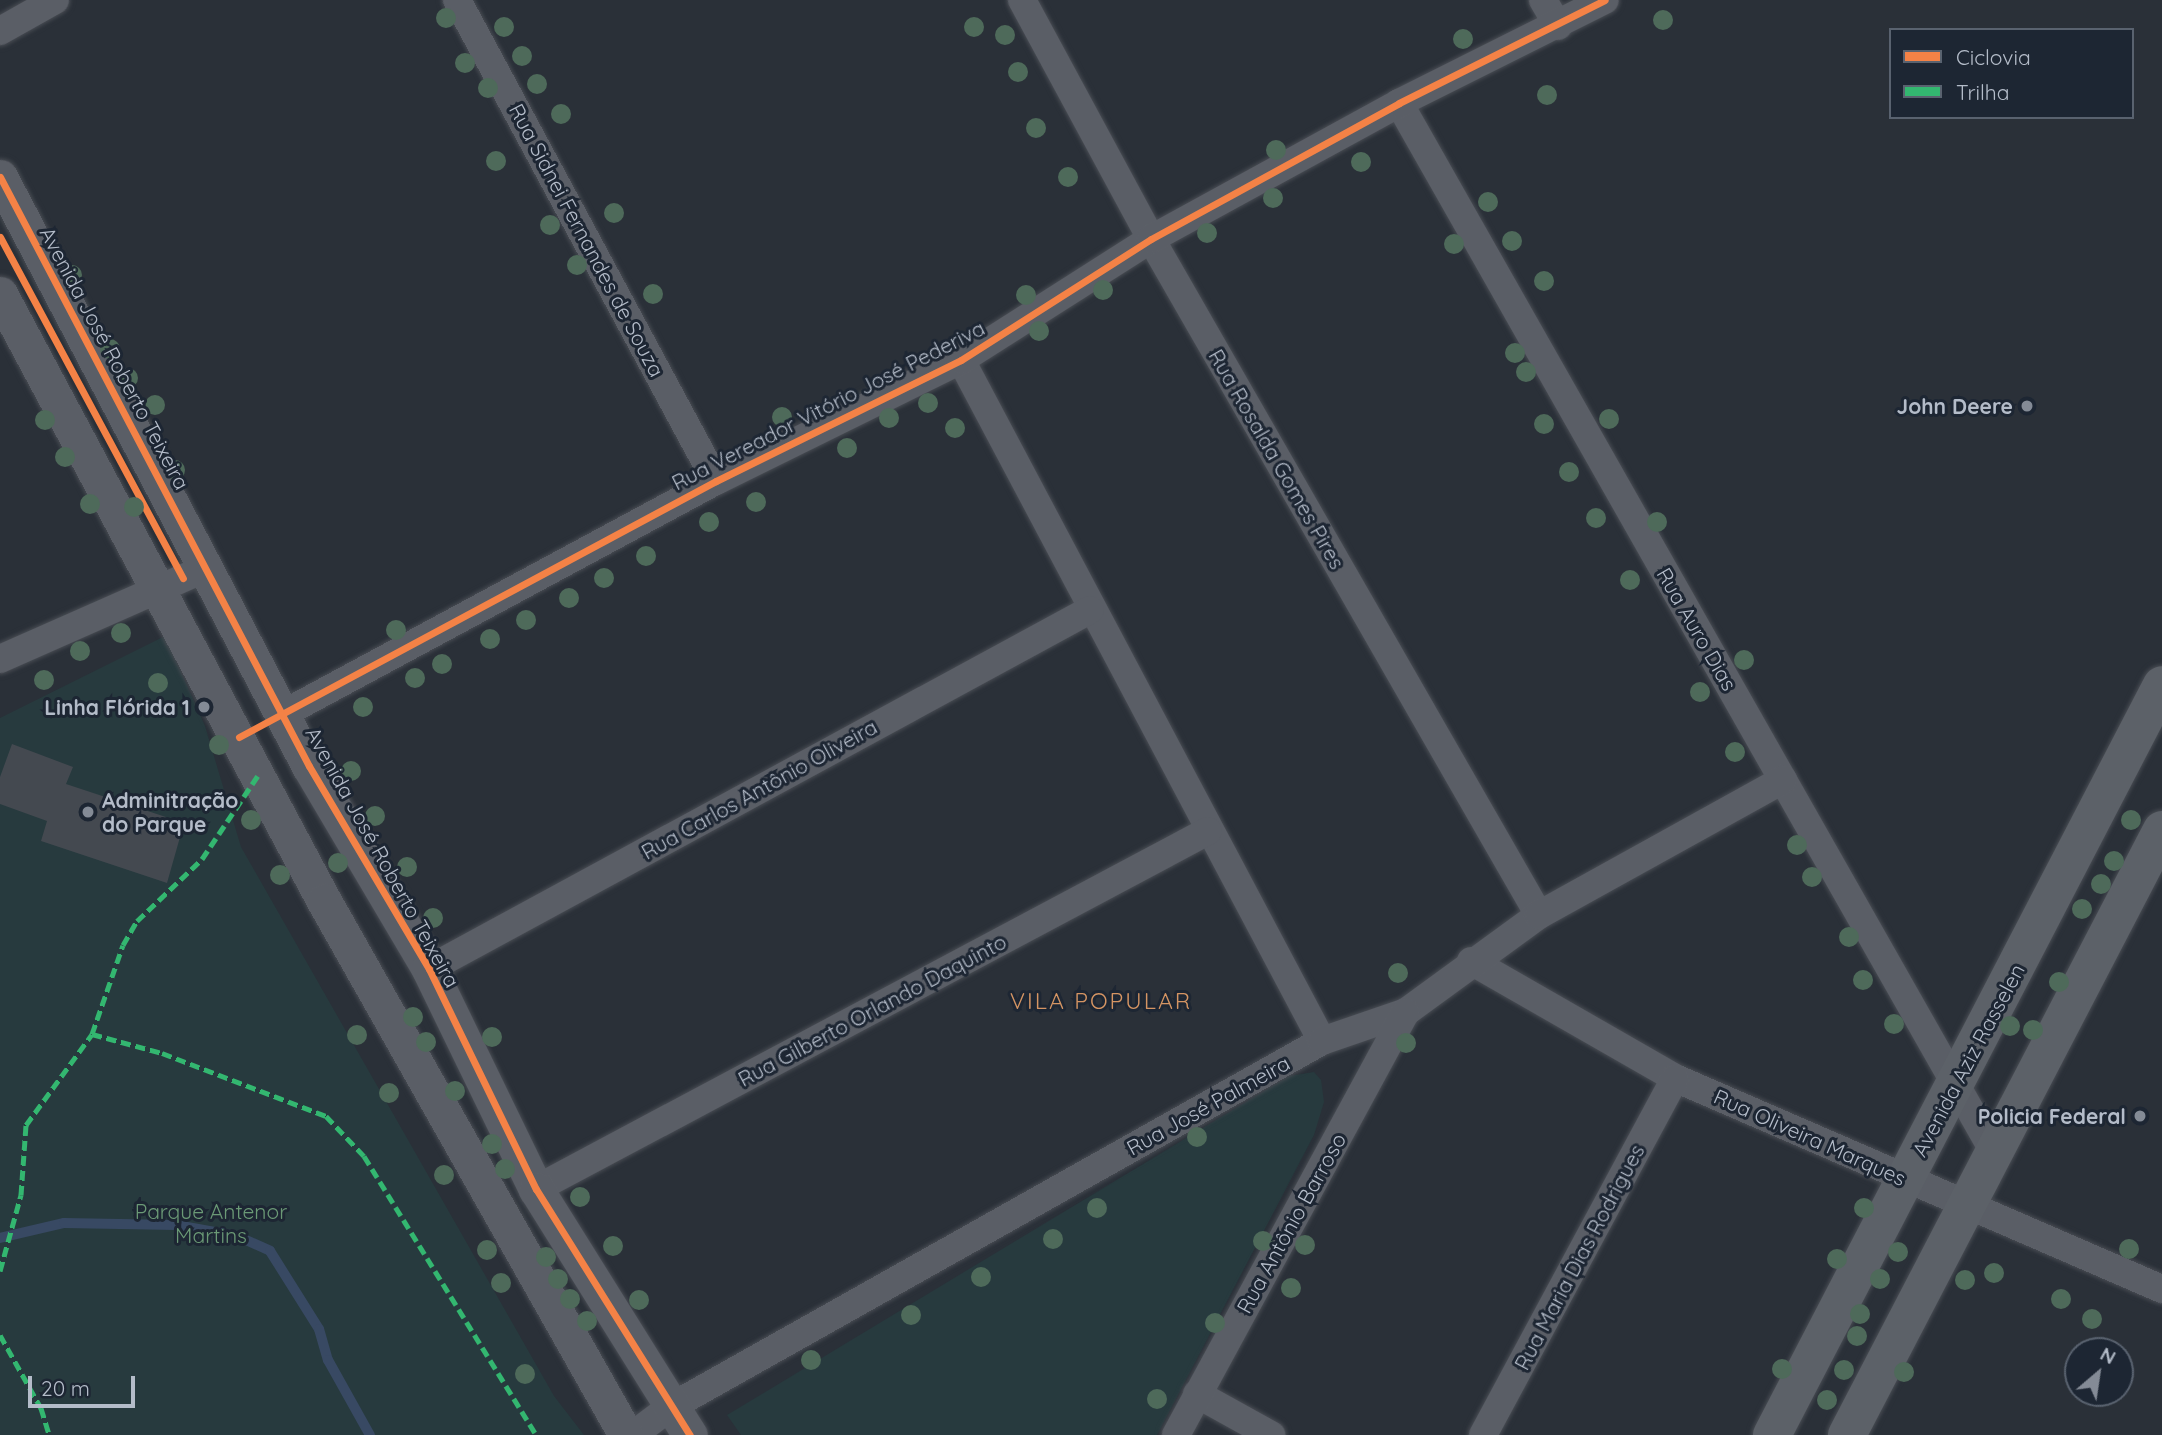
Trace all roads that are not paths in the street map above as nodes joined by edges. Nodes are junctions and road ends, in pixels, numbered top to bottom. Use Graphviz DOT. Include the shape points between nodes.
graph roads {
  1 [pos="55,0"];
  2 [pos="457,0"];
  3 [pos="1021,0"];
  4 [pos="1543,0"];
  5 [pos="1605,0"];
  6 [pos="1558,26"];
  7 [pos="0,31"];
  8 [pos="1399,103"];
  9 [pos="0,177"];
  10 [pos="1151,239"];
  11 [pos="0,294"];
  12 [pos="961,360"];
  13 [pos="716,481"];
  14 [pos="206,568"];
  15 [pos="159,588"];
  16 [pos="1090,610"];
  17 [pos="0,659"];
  18 [pos="2162,685"];
  19 [pos="283,714"];
  20 [pos="239,737"];
  21 [pos="1783,780"];
  22 [pos="2162,830"];
  23 [pos="1208,831"];
  24 [pos="1539,915"];
  25 [pos="1471,961"];
  26 [pos="429,969"];
  27 [pos="1406,1012"];
  28 [pos="1322,1041"];
  29 [pos="1675,1078"];
  30 [pos="1954,1086"];
  31 [pos="1995,1154"];
  32 [pos="536,1189"];
  33 [pos="1936,1194"];
  34 [pos="2162,1289"];
  35 [pos="1197,1394"];
  36 [pos="680,1422"];
  37 [pos="626,1435"];
  38 [pos="633,1435"];
  39 [pos="1176,1435"];
  40 [pos="1271,1435"];
  41 [pos="1483,1435"];
  42 [pos="1772,1435"];
  43 [pos="1847,1435"];
  1 -- 7 [label="street"];
  2 -- 13 [label="street, Rua Sidnei Fernandes de Souza"];
  3 -- 10 [label="street, Rua Rosalda Gomes Pires"];
  4 -- 6 [label="street"];
  5 -- 6 [label="street, Rua Vereador Vitório José Pederiva"];
  6 -- 8 [label="street, Rua Vereador Vitório José Pederiva"];
  8 -- 10 [label="street, Rua Vereador Vitório José Pederiva"];
  8 -- 21 [label="street, Rua Auro Dias"];
  9 -- 14 [label="street, Avenida José Roberto Teixeira"];
  10 -- 12 [label="street, Rua Vereador Vitório José Pederiva"];
  10 -- 24 [label="street, Rua Rosalda Gomes Pires"];
  11 -- 15 [label="street"];
  12 -- 13 [label="street, Rua Vereador Vitório José Pederiva"];
  12 -- 16 [label="street"];
  13 -- 19 [label="street, Rua Vereador Vitório José Pederiva"];
  14 -- 15 [label="street"];
  14 -- 19 [label="street, Avenida José Roberto Teixeira"];
  15 -- 17 [label="street"];
  15 -- 20 [label="street"];
  16 -- 23 [label="street"];
  16 -- 26 [label="street, Rua Carlos Antônio Oliveira"];
  18 -- 30 [label="main road, Avenida Aziz Rasselen"];
  19 -- 20 [label="street"];
  19 -- 26 [label="street, Avenida José Roberto Teixeira"];
  20 -- 37 [label="street" via="324,901"];
  21 -- 24 [label="street, Rua José Palmeira"];
  21 -- 30 [label="street, Rua Auro Dias"];
  22 -- 31 [label="main road, Avenida Aziz Rasselen"];
  23 -- 28 [label="street"];
  23 -- 32 [label="street, Rua Gilberto Orlando Daquinto"];
  24 -- 25 [label="street, Rua José Palmeira"];
  25 -- 27 [label="street, Rua José Palmeira"];
  25 -- 29 [label="street, Rua Oliveira Marques"];
  26 -- 32 [label="street, Avenida José Roberto Teixeira"];
  27 -- 28 [label="street, Rua José Palmeira"];
  27 -- 35 [label="street, Rua Antônio Barroso"];
  28 -- 36 [label="street, Rua José Palmeira"];
  29 -- 33 [label="street, Rua Oliveira Marques"];
  29 -- 41 [label="street, Rua Maria Dias Rodrigues"];
  30 -- 31 [label="street, Rua Auro Dias"];
  30 -- 33 [label="main road, Avenida Aziz Rasselen"];
  31 -- 33 [label="main road, Avenida Aziz Rasselen"];
  32 -- 36 [label="street, Avenida José Roberto Teixeira"];
  33 -- 34 [label="street, Rua Oliveira Marques"];
  33 -- 42 [label="main road, Avenida Aziz Rasselen"];
  33 -- 43 [label="main road, Avenida Aziz Rasselen"];
  35 -- 39 [label="street, Rua Antônio Barroso"];
  35 -- 40 [label="street"];
  36 -- 38 [label="street, Rua José Palmeira"];
}
